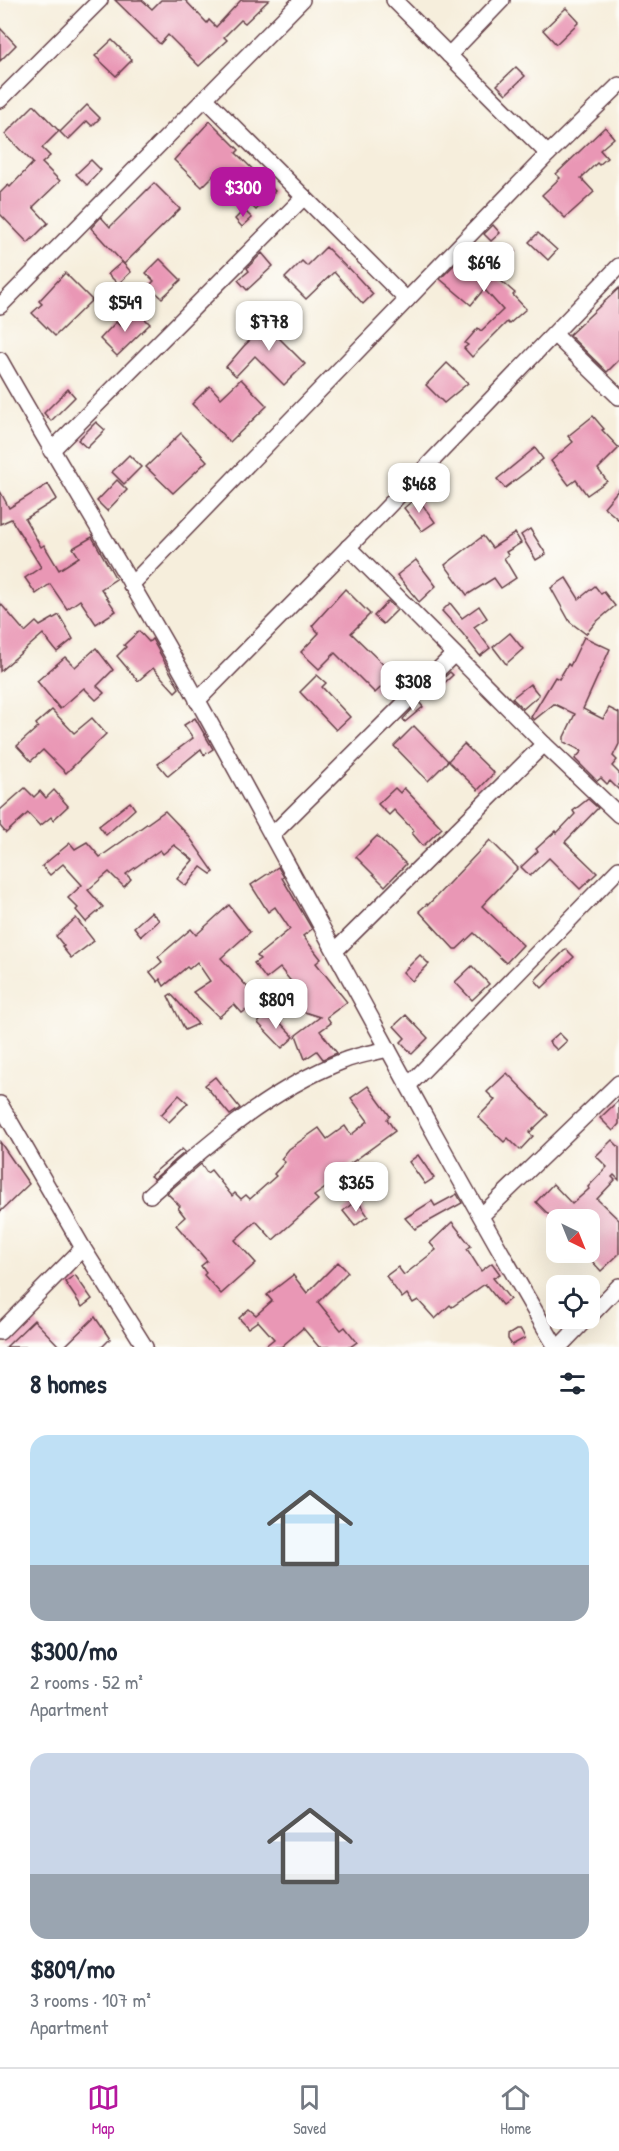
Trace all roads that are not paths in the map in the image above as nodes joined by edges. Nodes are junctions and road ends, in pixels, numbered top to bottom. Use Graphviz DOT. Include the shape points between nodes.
graph roads {
  1 [pos="100,0"];
  2 [pos="302,0"];
  3 [pos="394,0"];
  4 [pos="502,0"];
  5 [pos="449,55"];
  6 [pos="619,85"];
  7 [pos="206,99"];
  8 [pos="0,100"];
  9 [pos="548,154"];
  10 [pos="304,197"];
  11 [pos="619,266"];
  12 [pos="407,300"];
  13 [pos="0,306"];
  14 [pos="554,334"];
  15 [pos="0,360"];
  16 [pos="619,397"];
  17 [pos="51,452"];
  18 [pos="348,547"];
  19 [pos="131,585"];
  20 [pos="454,654"];
  21 [pos="197,700"];
  22 [pos="544,744"];
  23 [pos="619,815"];
  24 [pos="272,835"];
  25 [pos="619,869"];
  26 [pos="335,951"];
  27 [pos="388,1049"];
  28 [pos="619,1083"];
  29 [pos="409,1085"];
  30 [pos="0,1104"];
  31 [pos="11,1123"];
  32 [pos="0,1134"];
  33 [pos="150,1194"];
  34 [pos="481,1216"];
  35 [pos="83,1248"];
  36 [pos="619,1286"];
  37 [pos="600,1305"];
  38 [pos="576,1329"];
  39 [pos="0,1332"];
  40 [pos="145,1347"];
  41 [pos="557,1347"];
  1 -- 8 [label="street"];
  2 -- 7 [label="street"];
  3 -- 5 [label="street"];
  4 -- 5 [label="street"];
  5 -- 9 [label="street"];
  6 -- 9 [label="street"];
  7 -- 10 [label="street"];
  7 -- 13 [label="street"];
  9 -- 12 [label="street"];
  10 -- 12 [label="street"];
  10 -- 17 [label="street"];
  11 -- 14 [label="street"];
  12 -- 19 [label="street"];
  14 -- 16 [label="street"];
  14 -- 18 [label="street"];
  15 -- 17 [label="street"];
  17 -- 19 [label="street"];
  18 -- 20 [label="street"];
  18 -- 21 [label="street"];
  19 -- 21 [label="street"];
  20 -- 22 [label="street"];
  20 -- 24 [label="street"];
  21 -- 24 [label="street"];
  22 -- 23 [label="street"];
  22 -- 26 [label="street"];
  24 -- 26 [label="street"];
  25 -- 29 [label="street"];
  26 -- 27 [label="street"];
  27 -- 29 [label="street"];
  27 -- 33 [label="street" via="344,1060 297,1083 219,1135"];
  28 -- 34 [label="street"];
  29 -- 34 [label="street"];
  30 -- 31 [label="street"];
  31 -- 32 [label="street"];
  31 -- 35 [label="street"];
  34 -- 41 [label="street"];
  35 -- 39 [label="street"];
  35 -- 40 [label="street"];
  36 -- 37 [label="street"];
  38 -- 41 [label="street"];
}
